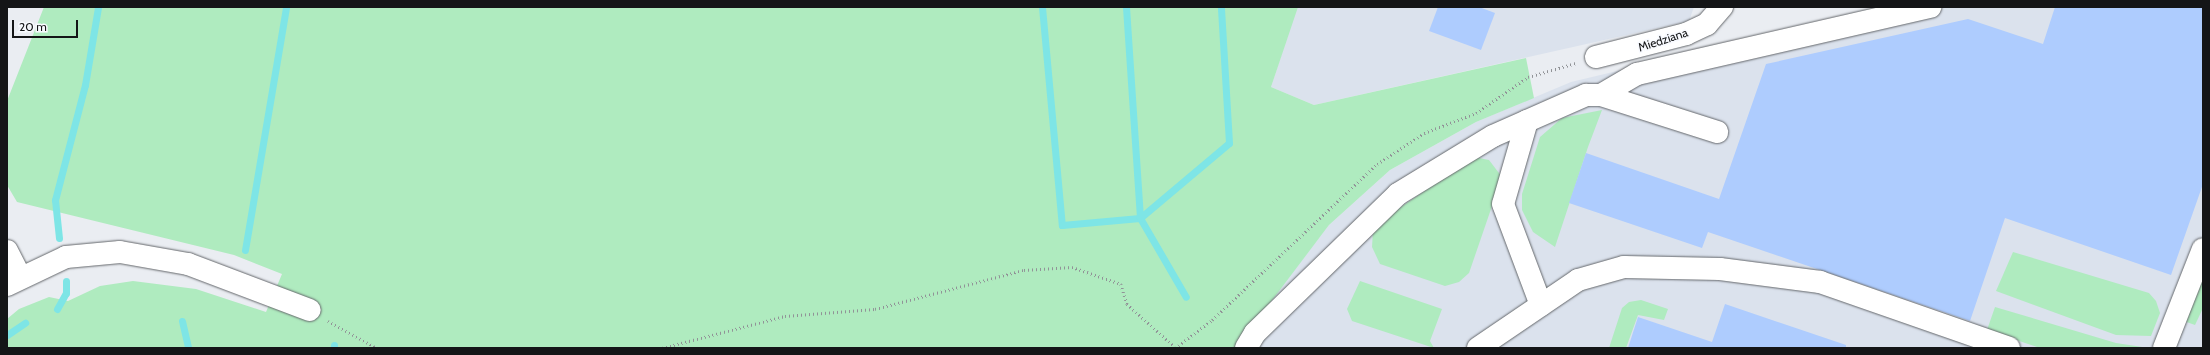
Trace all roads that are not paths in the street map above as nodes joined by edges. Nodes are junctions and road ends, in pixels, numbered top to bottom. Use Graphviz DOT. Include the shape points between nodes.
graph roads {
  1 [pos="1722,7"];
  2 [pos="1930,7"];
  3 [pos="1596,57"];
  4 [pos="1601,95"];
  5 [pos="1528,121"];
  6 [pos="1717,132"];
  7 [pos="2203,249"];
  8 [pos="7,251"];
  9 [pos="14,281"];
  10 [pos="1541,305"];
  11 [pos="310,310"];
  12 [pos="1246,348"];
  13 [pos="1478,348"];
  14 [pos="2009,348"];
  15 [pos="2164,348"];
  1 -- 3 [label="street, Miedziana" via="1707,24 1686,34"];
  2 -- 4 [label="street" via="1637,74"];
  4 -- 5 [label="street" via="1586,95"];
  4 -- 6 [label="street"];
  5 -- 10 [label="street" via="1503,204"];
  5 -- 12 [label="street" via="1493,136 1398,194 1255,333"];
  7 -- 15 [label="street"];
  8 -- 9 [label="street"];
  9 -- 11 [label="street" via="66,258 92,253 151,255 221,275"];
  10 -- 13 [label="street"];
  10 -- 14 [label="street" via="1578,280 1624,267 1771,273 1820,282"];
}
